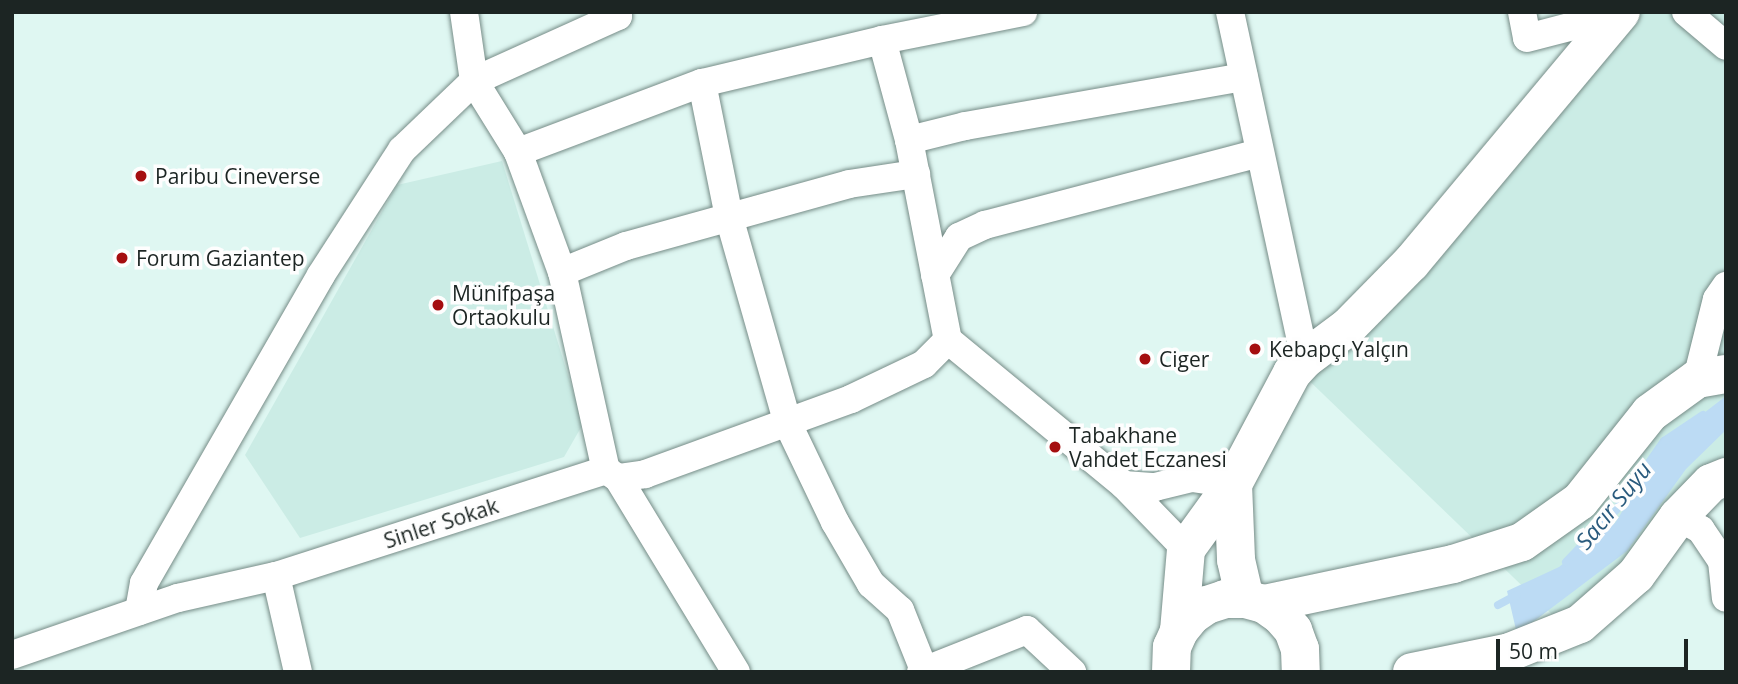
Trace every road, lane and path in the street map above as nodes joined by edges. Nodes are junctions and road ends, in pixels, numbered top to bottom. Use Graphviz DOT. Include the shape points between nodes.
graph roads {
  1 [pos="464,12"];
  2 [pos="617,12"];
  3 [pos="1024,12"];
  4 [pos="1230,12"];
  5 [pos="1522,12"];
  6 [pos="1686,12"];
  7 [pos="1616,19"];
  8 [pos="882,40"];
  9 [pos="1726,46"];
  10 [pos="1244,77"];
  11 [pos="474,80"];
  12 [pos="702,83"];
  13 [pos="909,140"];
  14 [pos="518,152"];
  15 [pos="1260,153"];
  16 [pos="916,174"];
  17 [pos="729,217"];
  18 [pos="562,272"];
  19 [pos="935,275"];
  20 [pos="1726,286"];
  21 [pos="948,340"];
  22 [pos="1305,359"];
  23 [pos="1711,377"];
  24 [pos="788,424"];
  25 [pos="612,474"];
  26 [pos="1726,477"];
  27 [pos="1233,484"];
  28 [pos="1124,485"];
  29 [pos="1678,517"];
  30 [pos="1186,550"];
  31 [pos="276,576"];
  32 [pos="1726,598"];
  33 [pos="1254,601"];
  34 [pos="139,611"];
  35 [pos="12,655"];
  36 [pos="1167,656"];
  37 [pos="923,671"];
  38 [pos="298,672"];
  39 [pos="736,672"];
  40 [pos="1072,672"];
  41 [pos="1300,672"];
  42 [pos="1412,672"];
  1 -- 11 [label="street"];
  2 -- 11 [label="street" via="618,16"];
  3 -- 8 [label="street"];
  4 -- 10 [label="street"];
  5 -- 7 [label="street" via="1527,38"];
  6 -- 9 [label="street"];
  7 -- 22 [label="main road" via="1411,263 1348,327"];
  8 -- 12 [label="street"];
  8 -- 13 [label="street"];
  10 -- 13 [label="street"];
  10 -- 15 [label="street"];
  11 -- 14 [label="street"];
  11 -- 34 [label="street" via="402,150 321,275 144,583"];
  12 -- 14 [label="street"];
  12 -- 17 [label="street"];
  13 -- 16 [label="street"];
  14 -- 18 [label="street"];
  15 -- 19 [label="street" via="985,225 959,237"];
  15 -- 22 [label="street"];
  16 -- 17 [label="street" via="849,184"];
  16 -- 19 [label="street"];
  17 -- 18 [label="street" via="625,246"];
  17 -- 24 [label="street"];
  18 -- 25 [label="street"];
  19 -- 21 [label="street"];
  20 -- 23 [label="street" via="1717,299"];
  21 -- 24 [label="street, Sinler Sokak" via="924,364"];
  21 -- 28 [label="street"];
  22 -- 27 [label="main road" via="1292,373"];
  23 -- 33 [label="main road" via="1650,413 1580,501 1522,542 1453,564"];
  24 -- 25 [label="street, Sinler Sokak" via="645,474"];
  24 -- 37 [label="street" via="871,584 900,610"];
  25 -- 31 [label="street, Sinler Sokak"];
  25 -- 39 [label="street"];
  26 -- 29 [label="main road" via="1711,483"];
  27 -- 28 [label="street" via="1192,478 1156,487"];
  27 -- 30 [label="main road"];
  27 -- 33 [label="main road" via="1236,560"];
  28 -- 30 [label="street"];
  29 -- 32 [label="street" via="1701,530 1722,561"];
  29 -- 42 [label="main road" via="1636,575 1580,624 1510,652"];
  30 -- 36 [label="main road"];
  31 -- 34 [label="street, Sinler Sokak"];
  31 -- 38 [label="street"];
  33 -- 36 [label="main road" via="1225,599 1207,605 1191,616"];
  33 -- 41 [label="main road" via="1280,615 1293,630 1300,649"];
  34 -- 35 [label="street, Sinler Sokak"];
  37 -- 40 [label="street" via="1027,630"];
}
